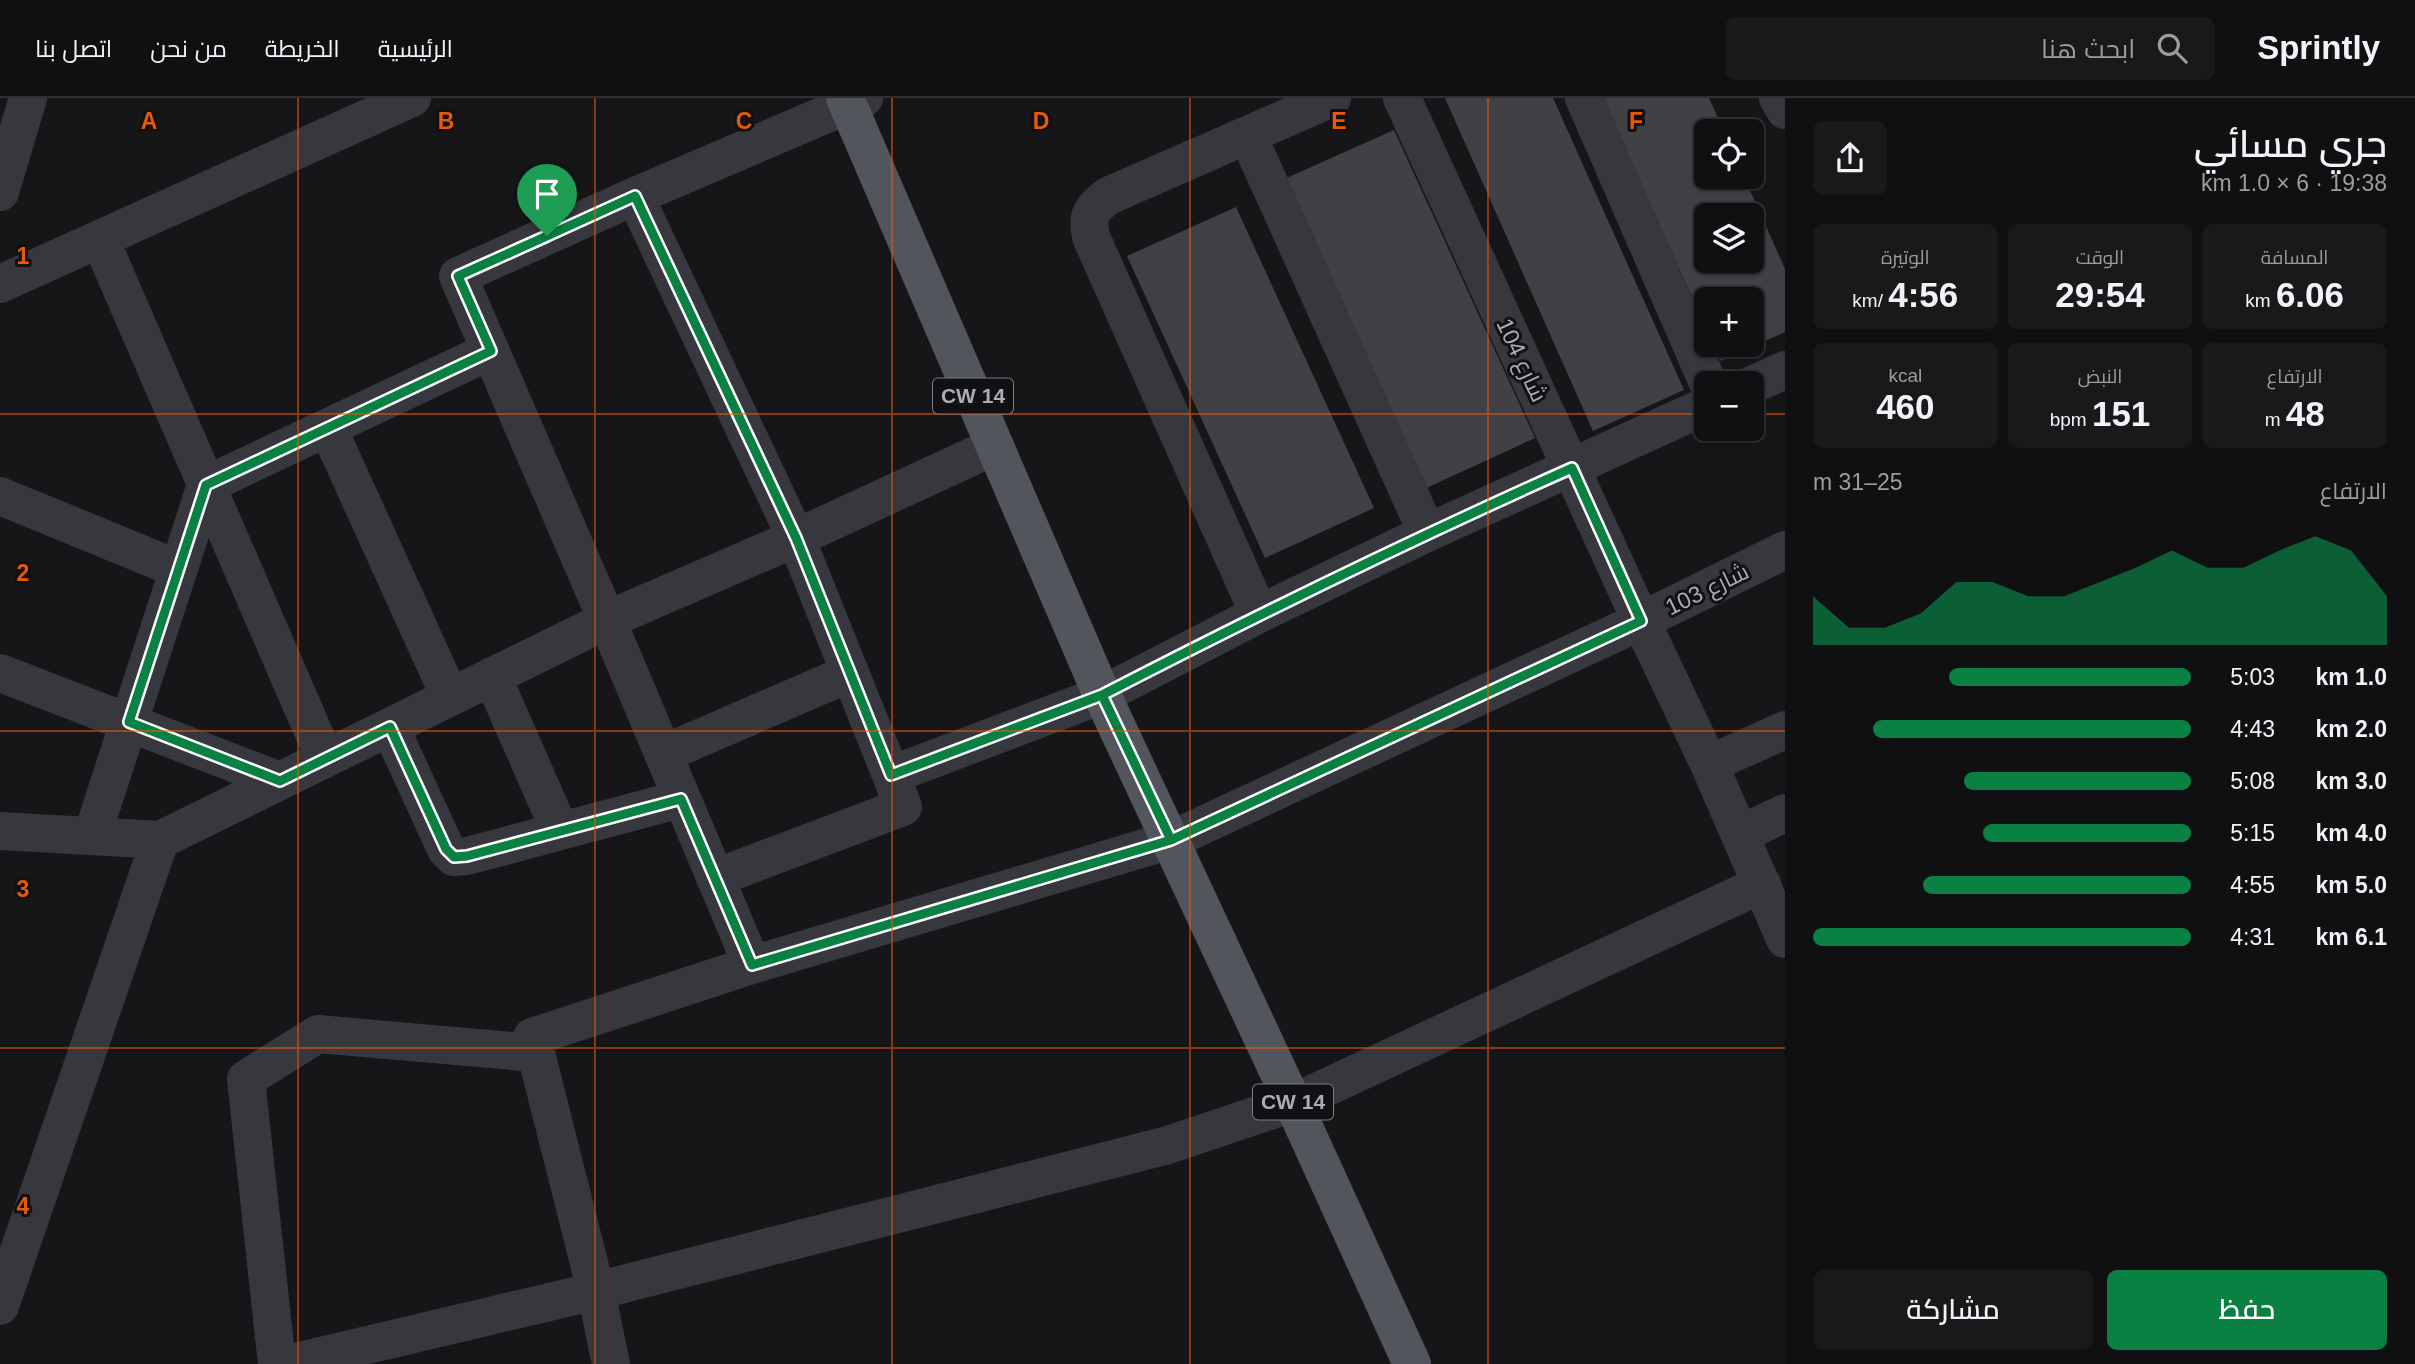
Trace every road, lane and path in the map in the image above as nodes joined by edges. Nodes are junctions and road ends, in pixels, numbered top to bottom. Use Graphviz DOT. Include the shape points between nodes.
graph roads {
  1 [pos="28,98"];
  2 [pos="412,98"];
  3 [pos="1332,98"];
  4 [pos="1402,98"];
  5 [pos="1584,98"];
  6 [pos="1778,98"];
  7 [pos="852,100"];
  8 [pos="1785,110"];
  9 [pos="1248,136"];
  10 [pos="0,192"];
  11 [pos="635,196"];
  12 [pos="100,239"];
  13 [pos="0,285"];
  14 [pos="491,351"];
  15 [pos="1785,370"];
  16 [pos="1703,371"];
  17 [pos="1764,380"];
  18 [pos="1694,412"];
  19 [pos="328,428"];
  20 [pos="995,446"];
  21 [pos="1572,468"];
  22 [pos="206,485"];
  23 [pos="0,496"];
  24 [pos="1427,533"];
  25 [pos="796,538"];
  26 [pos="1785,550"];
  27 [pos="178,569"];
  28 [pos="1259,614"];
  29 [pos="607,620"];
  30 [pos="1641,621"];
  31 [pos="0,673"];
  32 [pos="850,673"];
  33 [pos="492,676"];
  34 [pos="1102,695"];
  35 [pos="450,697"];
  36 [pos="129,722"];
  37 [pos="390,727"];
  38 [pos="1785,730"];
  39 [pos="663,754"];
  40 [pos="325,759"];
  41 [pos="1709,764"];
  42 [pos="891,775"];
  43 [pos="280,781"];
  44 [pos="681,799"];
  45 [pos="1785,813"];
  46 [pos="0,831"];
  47 [pos="560,831"];
  48 [pos="1741,834"];
  49 [pos="92,836"];
  50 [pos="160,840"];
  51 [pos="1171,840"];
  52 [pos="715,878"];
  53 [pos="1762,884"];
  54 [pos="1785,939"];
  55 [pos="752,965"];
  56 [pos="536,1053"];
  57 [pos="1293,1102"];
  58 [pos="596,1291"];
  59 [pos="0,1306"];
  60 [pos="277,1364"];
  61 [pos="287,1364"];
  62 [pos="611,1364"];
  63 [pos="1412,1364"];
  1 -- 10 [label="street"];
  2 -- 12 [label="street"];
  3 -- 9 [label="street"];
  4 -- 21 [label="street, شارع 104"];
  5 -- 16 [label="street"];
  6 -- 8 [label="street"];
  7 -- 11 [label="street"];
  7 -- 20 [label="main road, CW 14"];
  9 -- 24 [label="street"];
  9 -- 28 [label="street" via="1108,196 1093,208 1088,220 1091,237"];
  11 -- 14 [label="street" via="458,276"];
  11 -- 25 [label="street"];
  12 -- 13 [label="street"];
  12 -- 22 [label="street"];
  14 -- 19 [label="street"];
  14 -- 29 [label="street"];
  15 -- 17 [label="street"];
  18 -- 21 [label="street"];
  19 -- 22 [label="street"];
  19 -- 35 [label="street"];
  20 -- 25 [label="street"];
  20 -- 34 [label="main road, CW 14"];
  21 -- 24 [label="street"];
  21 -- 30 [label="street, شارع 104"];
  22 -- 27 [label="street"];
  22 -- 40 [label="street"];
  23 -- 27 [label="street"];
  24 -- 28 [label="street"];
  25 -- 29 [label="street"];
  25 -- 32 [label="street"];
  26 -- 30 [label="street, شارع 103"];
  27 -- 36 [label="street"];
  28 -- 34 [label="street"];
  29 -- 33 [label="street"];
  29 -- 39 [label="street"];
  30 -- 41 [label="street, شارع 104"];
  30 -- 51 [label="street, شارع 103"];
  31 -- 36 [label="street"];
  32 -- 39 [label="street"];
  32 -- 42 [label="street"];
  33 -- 35 [label="street"];
  33 -- 47 [label="street"];
  34 -- 42 [label="street"];
  34 -- 51 [label="main road, CW 14"];
  35 -- 37 [label="street"];
  36 -- 43 [label="street"];
  36 -- 49 [label="street"];
  37 -- 40 [label="street"];
  37 -- 47 [label="street" via="446,849 454,857"];
  38 -- 41 [label="street"];
  39 -- 44 [label="street"];
  40 -- 43 [label="street"];
  41 -- 48 [label="street, شارع 104"];
  42 -- 52 [label="street" via="903,807"];
  43 -- 50 [label="street"];
  44 -- 47 [label="street"];
  44 -- 52 [label="street"];
  45 -- 48 [label="street"];
  46 -- 49 [label="street"];
  48 -- 53 [label="street, شارع 104"];
  49 -- 50 [label="street"];
  50 -- 59 [label="street"];
  51 -- 55 [label="street, شارع 103"];
  51 -- 57 [label="main road, CW 14"];
  52 -- 55 [label="street"];
  53 -- 54 [label="street, شارع 104"];
  53 -- 57 [label="street"];
  55 -- 56 [label="street, شارع 103" via="532,1037"];
  56 -- 58 [label="street"];
  56 -- 60 [label="street" via="318,1034 246,1079"];
  57 -- 58 [label="street" via="1168,1145"];
  57 -- 63 [label="main road, CW 14"];
  58 -- 61 [label="street"];
  58 -- 62 [label="street"];
}
